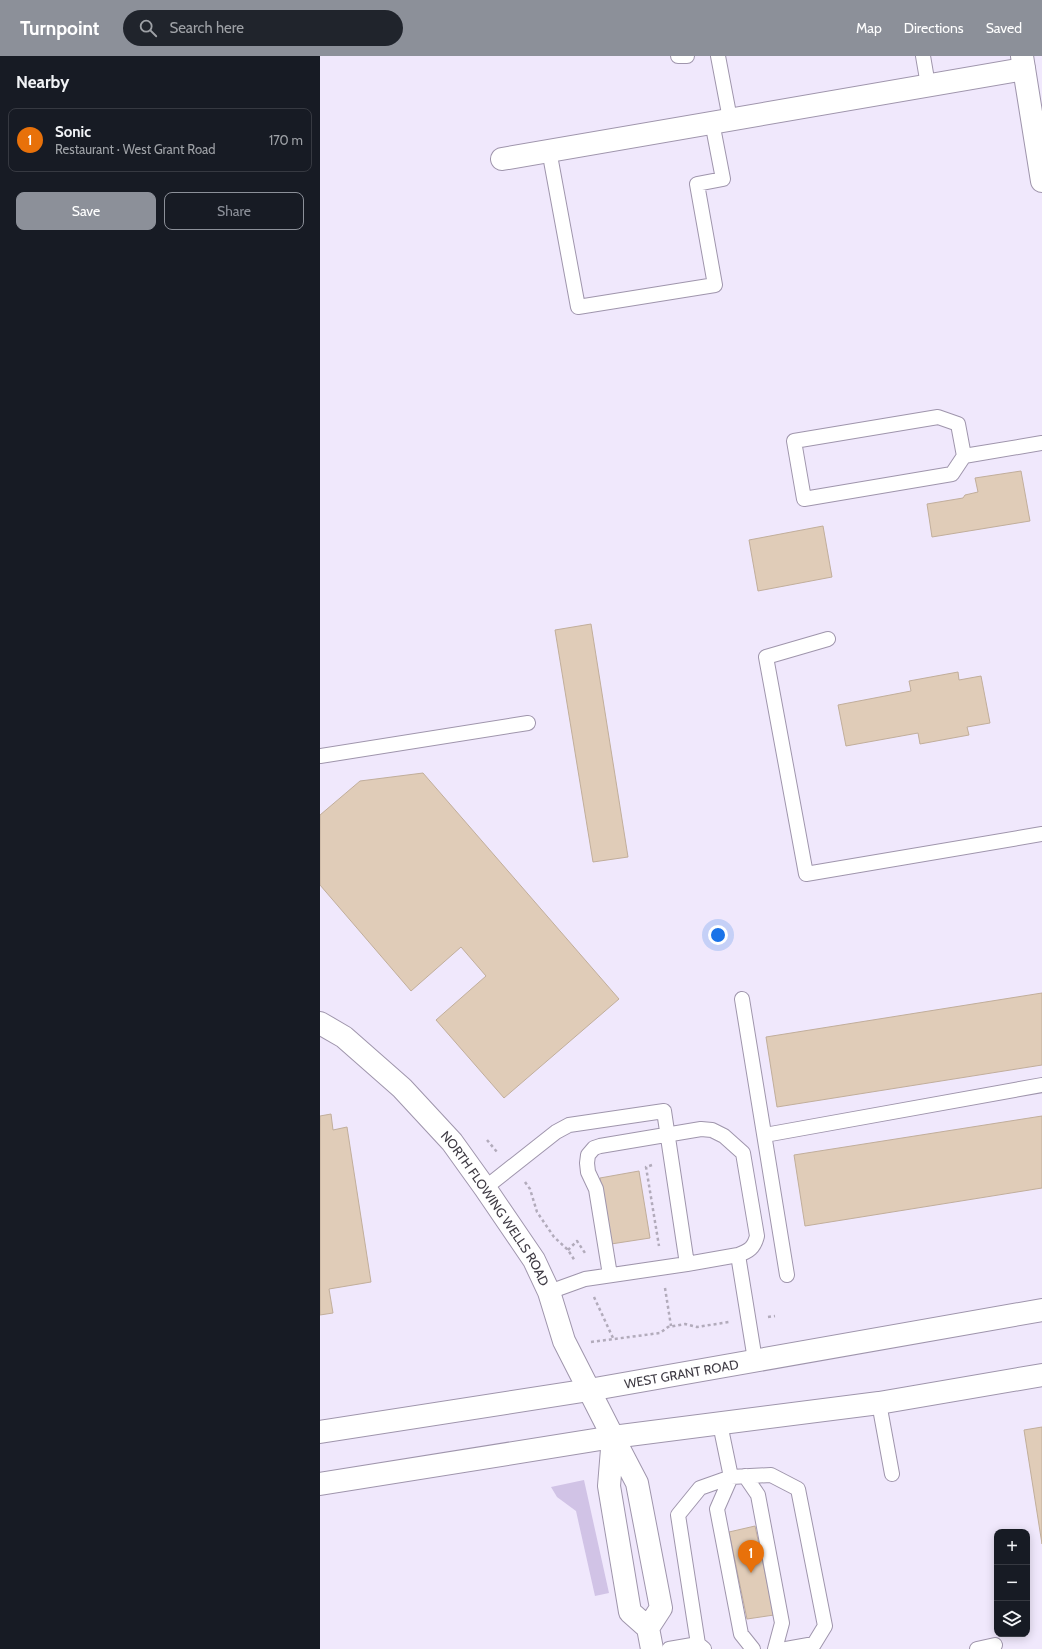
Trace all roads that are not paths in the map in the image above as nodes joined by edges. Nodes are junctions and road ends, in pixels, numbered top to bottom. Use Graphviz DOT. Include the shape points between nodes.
graph roads {
  1 [pos="678,56"];
  2 [pos="687,56"];
  3 [pos="718,56"];
  4 [pos="922,56"];
  5 [pos="1023,62"];
  6 [pos="928,86"];
  7 [pos="721,121"];
  8 [pos="550,150"];
  9 [pos="502,158"];
  10 [pos="1042,181"];
  11 [pos="1042,443"];
  12 [pos="964,456"];
  13 [pos="828,639"];
  14 [pos="528,723"];
  15 [pos="320,756"];
  16 [pos="1042,834"];
  17 [pos="742,999"];
  18 [pos="320,1022"];
  19 [pos="1042,1085"];
  20 [pos="668,1134"];
  21 [pos="765,1135"];
  22 [pos="485,1188"];
  23 [pos="738,1255"];
  24 [pos="687,1264"];
  25 [pos="610,1276"];
  26 [pos="787,1276"];
  27 [pos="549,1292"];
  28 [pos="1042,1310"];
  29 [pos="755,1360"];
  30 [pos="1042,1375"];
  31 [pos="589,1390"];
  32 [pos="879,1403"];
  33 [pos="720,1424"];
  34 [pos="320,1432"];
  35 [pos="613,1436"];
  36 [pos="892,1474"];
  37 [pos="738,1477"];
  38 [pos="320,1484"];
  39 [pos="648,1628"];
  40 [pos="995,1645"];
  41 [pos="701,1647"];
  42 [pos="652,1649"];
  43 [pos="668,1649"];
  44 [pos="753,1649"];
  45 [pos="775,1649"];
  46 [pos="786,1649"];
  47 [pos="977,1649"];
  1 -- 2 [label="lane"];
  3 -- 7 [label="lane"];
  4 -- 6 [label="lane"];
  5 -- 6 [label="street"];
  5 -- 10 [label="street"];
  6 -- 7 [label="street"];
  7 -- 8 [label="street"];
  7 -- 8 [label="lane" via="723,179 696,184 715,285 578,307"];
  8 -- 9 [label="street"];
  11 -- 12 [label="lane"];
  12 -- 12 [label="lane" via="952,474 804,499 794,440 938,417 958,424"];
  13 -- 16 [label="lane" via="766,657 806,874"];
  14 -- 15 [label="lane"];
  17 -- 21 [label="lane"];
  18 -- 22 [label="street, NORTH FLOWING WELLS ROAD" via="344,1037 402,1088 452,1142"];
  19 -- 21 [label="lane"];
  20 -- 22 [label="lane" via="664,1111 568,1126 556,1132"];
  20 -- 23 [label="lane" via="712,1130 724,1136 743,1153 757,1236 750,1251"];
  20 -- 24 [label="lane"];
  20 -- 25 [label="lane" via="600,1146 588,1155 588,1172 596,1190"];
  21 -- 26 [label="lane"];
  22 -- 27 [label="street, NORTH FLOWING WELLS ROAD" via="534,1260"];
  23 -- 24 [label="lane"];
  23 -- 29 [label="lane"];
  24 -- 25 [label="lane"];
  25 -- 27 [label="lane" via="585,1279"];
  27 -- 31 [label="street, NORTH FLOWING WELLS ROAD" via="567,1347"];
  28 -- 29 [label="street, WEST GRANT ROAD"];
  29 -- 31 [label="street, WEST GRANT ROAD"];
  30 -- 32 [label="street"];
  31 -- 34 [label="street, WEST GRANT ROAD"];
  31 -- 35 [label="street, NORTH FLOWING WELLS ROAD"];
  32 -- 33 [label="street"];
  32 -- 36 [label="lane"];
  33 -- 35 [label="street"];
  33 -- 37 [label="lane"];
  35 -- 38 [label="street"];
  35 -- 39 [label="street" via="610,1486 630,1612"];
  35 -- 39 [label="street, NORTH FLOWING WELLS ROAD" via="637,1483 661,1608"];
  37 -- 41 [label="lane" via="700,1488 678,1514"];
  37 -- 44 [label="lane" via="717,1509 741,1634"];
  37 -- 45 [label="lane" via="758,1495 782,1623"];
  37 -- 46 [label="lane" via="771,1475 798,1489 825,1626 814,1644"];
  39 -- 42 [label="street"];
  40 -- 47 [label="lane"];
  41 -- 43 [label="lane"];
}
